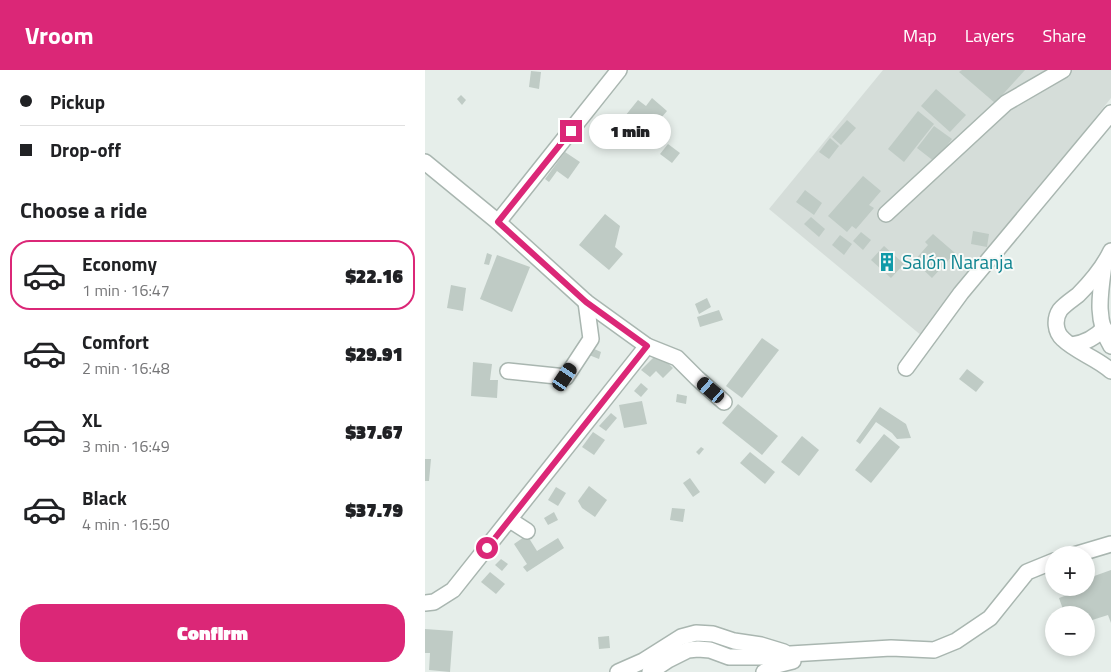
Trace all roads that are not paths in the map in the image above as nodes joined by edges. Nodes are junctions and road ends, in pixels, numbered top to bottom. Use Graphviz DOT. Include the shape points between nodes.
graph roads {
  1 [pos="619,70"];
  2 [pos="1063,70"];
  3 [pos="1111,113"];
  4 [pos="425,162"];
  5 [pos="886,214"];
  6 [pos="498,222"];
  7 [pos="1111,251"];
  8 [pos="1104,265"];
  9 [pos="1072,300"];
  10 [pos="586,302"];
  11 [pos="1099,309"];
  12 [pos="1104,328"];
  13 [pos="647,346"];
  14 [pos="1072,346"];
  15 [pos="1111,346"];
  16 [pos="906,368"];
  17 [pos="508,371"];
  18 [pos="1111,372"];
  19 [pos="724,402"];
  20 [pos="510,520"];
  21 [pos="527,531"];
  22 [pos="1111,544"];
  23 [pos="1095,549"];
  24 [pos="1045,565"];
  25 [pos="425,603"];
  26 [pos="696,633"];
  27 [pos="698,649"];
  28 [pos="806,653"];
  29 [pos="790,654"];
  30 [pos="618,672"];
  31 [pos="650,672"];
  32 [pos="764,672"];
  1 -- 6 [label="street"];
  2 -- 5 [label="street" via="1006,103"];
  3 -- 16 [label="street" via="961,293"];
  4 -- 6 [label="street"];
  6 -- 10 [label="street"];
  7 -- 8 [label="street"];
  8 -- 9 [label="street"];
  8 -- 11 [label="street"];
  9 -- 11 [label="street" via="1089,302"];
  9 -- 14 [label="street" via="1061,310 1056,329 1061,338"];
  10 -- 13 [label="street"];
  10 -- 17 [label="street" via="591,339 565,377"];
  11 -- 12 [label="street"];
  12 -- 14 [label="street" via="1083,343"];
  12 -- 15 [label="street"];
  13 -- 19 [label="street" via="677,358"];
  13 -- 20 [label="street"];
  14 -- 18 [label="street"];
  20 -- 21 [label="street"];
  20 -- 25 [label="street" via="453,590 434,602"];
  22 -- 23 [label="street"];
  24 -- 28 [label="street" via="1027,572 990,618 956,641 934,650 891,648"];
  26 -- 27 [label="street"];
  26 -- 29 [label="street" via="713,634"];
  26 -- 30 [label="street" via="681,637 643,661"];
  27 -- 29 [label="street" via="729,657"];
  27 -- 31 [label="street" via="667,660"];
  28 -- 29 [label="street"];
  28 -- 32 [label="street" via="799,659"];
}
